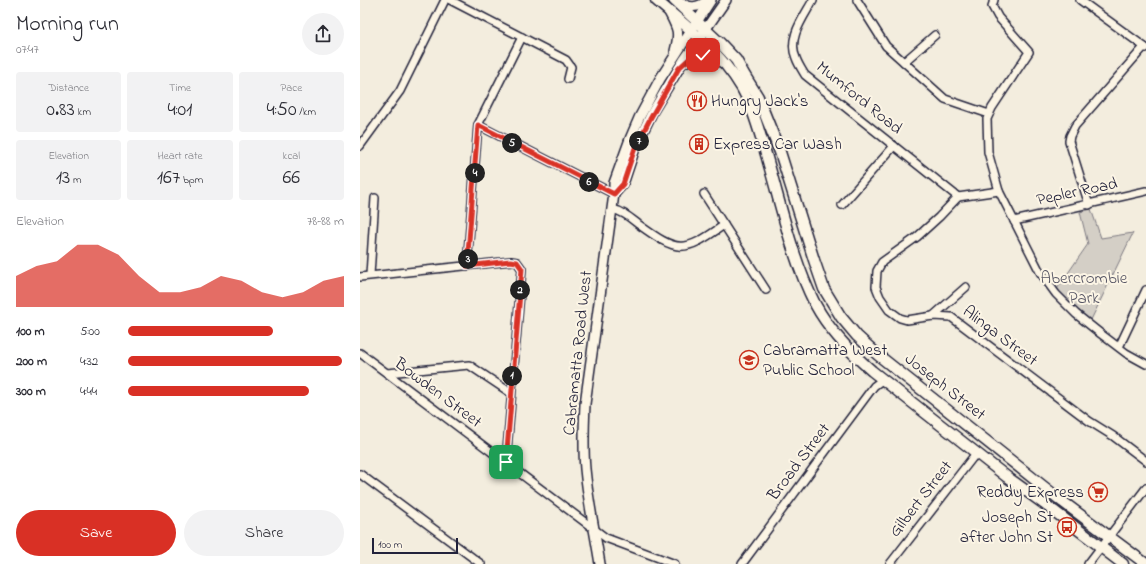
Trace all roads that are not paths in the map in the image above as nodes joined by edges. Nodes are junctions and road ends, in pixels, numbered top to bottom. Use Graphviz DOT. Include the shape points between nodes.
graph roads {
  1 [pos="445,0"];
  2 [pos="450,0"];
  3 [pos="656,0"];
  4 [pos="674,0"];
  5 [pos="708,0"];
  6 [pos="711,0"];
  7 [pos="726,0"];
  8 [pos="814,0"];
  9 [pos="857,0"];
  10 [pos="994,0"];
  11 [pos="1080,0"];
  12 [pos="669,12"];
  13 [pos="697,21"];
  14 [pos="706,28"];
  15 [pos="691,31"];
  16 [pos="935,35"];
  17 [pos="522,37"];
  18 [pos="699,38"];
  19 [pos="1145,48"];
  20 [pos="674,58"];
  21 [pos="904,62"];
  22 [pos="724,64"];
  23 [pos="679,68"];
  24 [pos="568,79"];
  25 [pos="989,114"];
  26 [pos="478,125"];
  27 [pos="360,146"];
  28 [pos="894,146"];
  29 [pos="999,191"];
  30 [pos="1146,192"];
  31 [pos="614,194"];
  32 [pos="704,194"];
  33 [pos="958,197"];
  34 [pos="375,198"];
  35 [pos="842,205"];
  36 [pos="1090,205"];
  37 [pos="612,208"];
  38 [pos="1014,221"];
  39 [pos="724,226"];
  40 [pos="467,266"];
  41 [pos="370,275"];
  42 [pos="360,277"];
  43 [pos="966,287"];
  44 [pos="766,290"];
  45 [pos="1146,290"];
  46 [pos="933,316"];
  47 [pos="1119,347"];
  48 [pos="360,353"];
  49 [pos="1146,364"];
  50 [pos="387,373"];
  51 [pos="882,380"];
  52 [pos="511,393"];
  53 [pos="977,452"];
  54 [pos="1146,461"];
  55 [pos="506,462"];
  56 [pos="360,474"];
  57 [pos="1146,488"];
  58 [pos="595,528"];
  59 [pos="1109,536"];
  60 [pos="1101,547"];
  61 [pos="481,564"];
  62 [pos="600,564"];
  63 [pos="675,564"];
  64 [pos="742,564"];
  65 [pos="890,564"];
  66 [pos="1088,564"];
  67 [pos="1122,564"];
  68 [pos="1146,564"];
  1 -- 27 [label="street" via="400,92"];
  2 -- 17 [label="street"];
  3 -- 12 [label="highway, Joseph Street"];
  4 -- 5 [label="main road" via="688,7 698,7"];
  4 -- 13 [label="highway, Joseph Street"];
  6 -- 13 [label="main road, Cabramatta Road West"];
  7 -- 14 [label="main road, Cabramatta Road West"];
  8 -- 28 [label="street, Mumford Road" via="797,30 793,43 796,58 806,75"];
  9 -- 21 [label="street" via="886,46"];
  10 -- 25 [label="street" via="992,6 998,17 1029,52"];
  11 -- 19 [label="street"];
  12 -- 15 [label="highway, Joseph Street"];
  12 -- 20 [label="main road" via="678,35"];
  13 -- 14 [label="highway, Joseph Street"];
  13 -- 15 [label="main road, Cabramatta Road West"];
  14 -- 18 [label="main road, Cabramatta Road West"];
  14 -- 59 [label="highway, Joseph Street" via="736,60 758,98 780,152 824,289 857,336"];
  15 -- 18 [label="highway, Joseph Street"];
  15 -- 20 [label="main road, Cabramatta Road West"];
  16 -- 21 [label="street"];
  17 -- 24 [label="street" via="566,60 571,67"];
  17 -- 26 [label="street"];
  18 -- 22 [label="highway, Joseph Street"];
  18 -- 23 [label="main road, Cabramatta Road West"];
  19 -- 36 [label="street" via="1075,126 1070,136 1069,141"];
  20 -- 31 [label="main road, Cabramatta Road West" via="639,118 614,183"];
  21 -- 25 [label="street" via="945,99"];
  22 -- 23 [label="main road" via="709,56 698,55 690,58"];
  22 -- 51 [label="highway, Joseph Street" via="747,99 759,128 799,268 816,305 835,334"];
  23 -- 31 [label="main road, Cabramatta Road West" via="635,148 623,184"];
  25 -- 29 [label="street" via="988,152"];
  26 -- 31 [label="street"];
  26 -- 40 [label="street"];
  28 -- 33 [label="street, Mumford Road"];
  28 -- 35 [label="street"];
  29 -- 33 [label="street"];
  29 -- 38 [label="street"];
  30 -- 36 [label="street, Pepler Road"];
  31 -- 37 [label="main road, Cabramatta Road West"];
  32 -- 39 [label="street"];
  33 -- 46 [label="street, Alinga Street" via="917,237 882,262 877,271 876,287 889,310 907,320"];
  34 -- 41 [label="street"];
  36 -- 38 [label="street, Pepler Road"];
  37 -- 39 [label="street" via="621,211 674,246 684,247 692,244"];
  37 -- 58 [label="main road, Cabramatta Road West" via="585,404 585,469"];
  38 -- 47 [label="street" via="1040,272 1056,294 1076,314"];
  39 -- 44 [label="street"];
  40 -- 41 [label="street"];
  40 -- 52 [label="street" via="510,261 517,262 522,269"];
  41 -- 42 [label="street"];
  43 -- 46 [label="street"];
  45 -- 47 [label="street"];
  46 -- 54 [label="street, Alinga Street" via="950,317"];
  47 -- 49 [label="street"];
  48 -- 50 [label="street, Bowden Street"];
  50 -- 52 [label="street" via="470,365"];
  50 -- 55 [label="street, Bowden Street"];
  51 -- 53 [label="highway, Joseph Street"];
  51 -- 64 [label="street, Broad Street" via="874,386"];
  52 -- 55 [label="street"];
  53 -- 60 [label="highway, Joseph Street"];
  53 -- 65 [label="street, Gilbert Street"];
  55 -- 58 [label="street, Bowden Street"];
  56 -- 61 [label="street"];
  57 -- 59 [label="street"];
  58 -- 62 [label="main road, Cabramatta Road West"];
  58 -- 63 [label="street, Bowden Street" via="606,538"];
  59 -- 60 [label="street"];
  59 -- 68 [label="highway, Joseph Street"];
  60 -- 66 [label="street"];
  60 -- 67 [label="highway, Joseph Street"];
}
